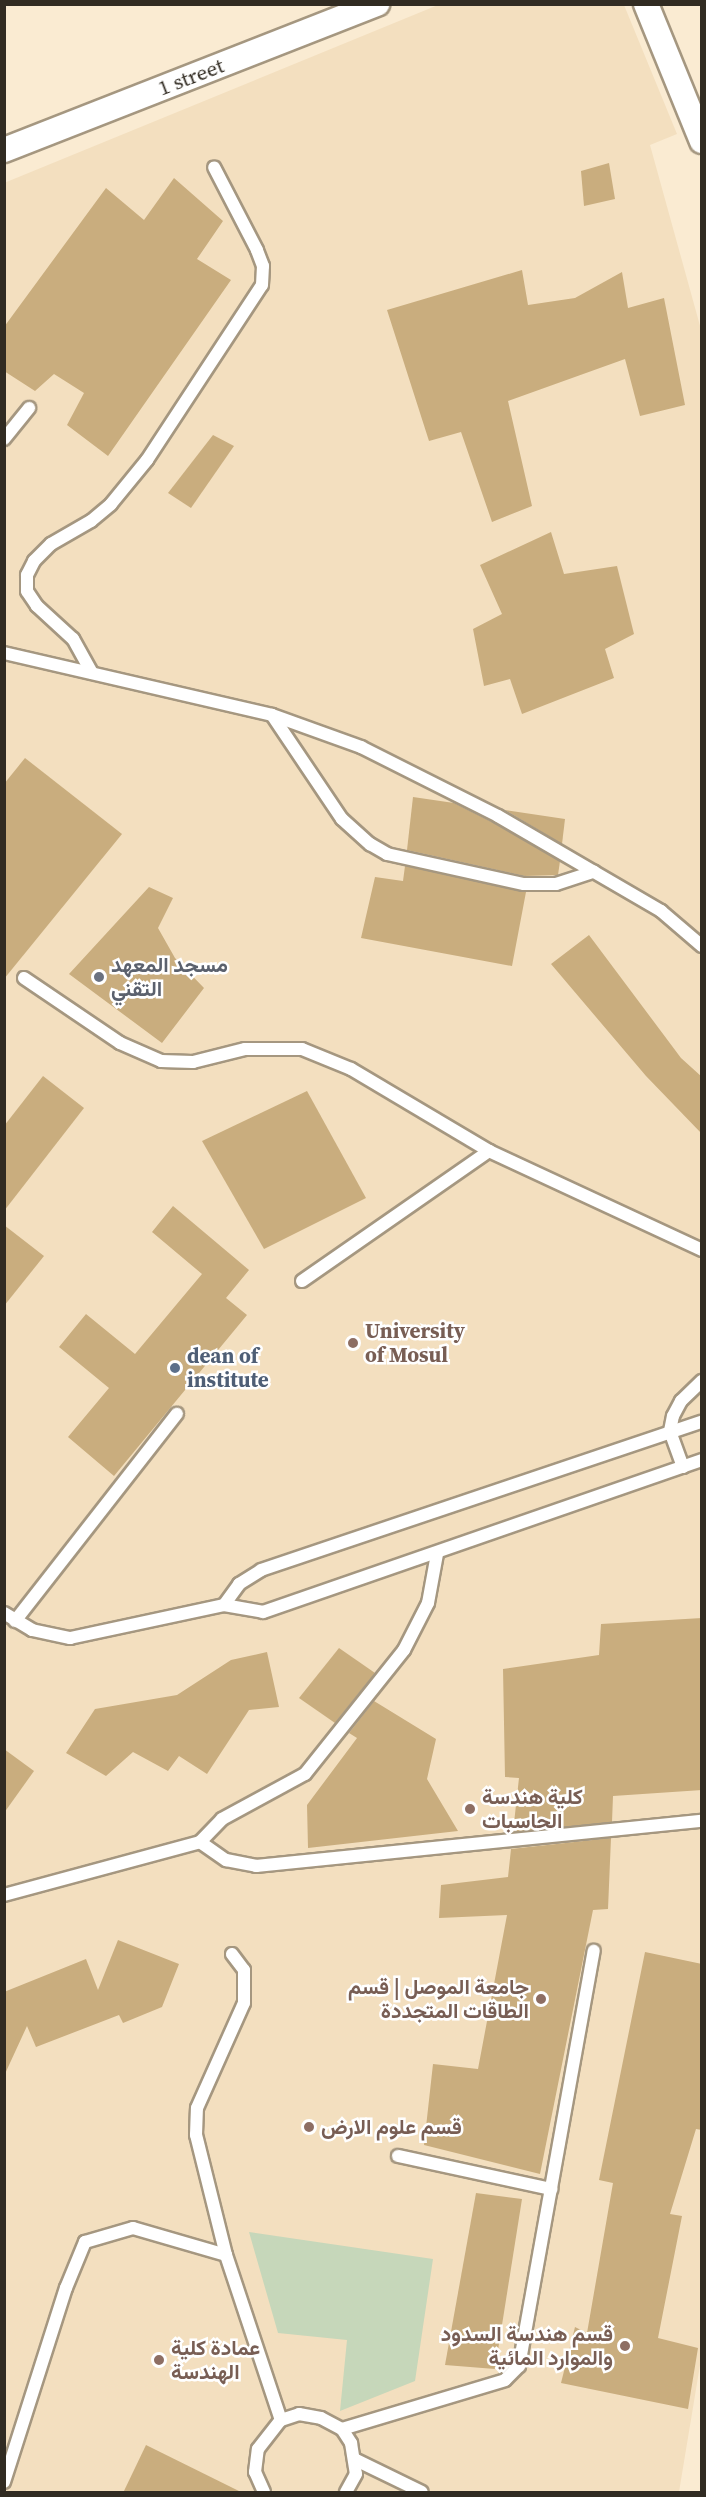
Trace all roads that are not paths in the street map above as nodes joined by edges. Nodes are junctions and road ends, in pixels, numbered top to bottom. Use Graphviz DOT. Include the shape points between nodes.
graph roads {
  1 [pos="377,4"];
  2 [pos="646,4"];
  3 [pos="702,141"];
  4 [pos="4,150"];
  5 [pos="214,167"];
  6 [pos="29,408"];
  7 [pos="4,439"];
  8 [pos="4,654"];
  9 [pos="92,673"];
  10 [pos="272,715"];
  11 [pos="594,872"];
  12 [pos="702,946"];
  13 [pos="24,978"];
  14 [pos="489,1151"];
  15 [pos="702,1250"];
  16 [pos="302,1281"];
  17 [pos="702,1381"];
  18 [pos="177,1414"];
  19 [pos="702,1422"];
  20 [pos="670,1431"];
  21 [pos="702,1460"];
  22 [pos="683,1467"];
  23 [pos="437,1554"];
  24 [pos="224,1605"];
  25 [pos="4,1612"];
  26 [pos="15,1621"];
  27 [pos="702,1821"];
  28 [pos="200,1842"];
  29 [pos="4,1895"];
  30 [pos="594,1951"];
  31 [pos="232,1954"];
  32 [pos="398,2157"];
  33 [pos="551,2189"];
  34 [pos="226,2255"];
  35 [pos="281,2420"];
  36 [pos="342,2429"];
  37 [pos="356,2460"];
  38 [pos="4,2482"];
  39 [pos="347,2492"];
  40 [pos="264,2493"];
  41 [pos="422,2493"];
  1 -- 4 [label="street, 1 street"];
  2 -- 3 [label="street"];
  5 -- 9 [label="lane" via="257,250 263,266 262,285 147,460 111,504 91,522 51,544 33,561 27,575 27,591 37,606 73,639"];
  6 -- 7 [label="lane"];
  8 -- 9 [label="lane"];
  9 -- 10 [label="lane"];
  10 -- 11 [label="lane" via="362,747"];
  10 -- 11 [label="lane" via="342,819 387,854 524,884 556,884"];
  11 -- 12 [label="lane" via="677,921"];
  13 -- 14 [label="lane" via="120,1043 161,1060 193,1062 245,1049 302,1049 351,1069"];
  14 -- 15 [label="lane"];
  14 -- 16 [label="lane"];
  17 -- 20 [label="lane" via="681,1401"];
  18 -- 26 [label="lane"];
  19 -- 20 [label="lane"];
  20 -- 22 [label="lane"];
  20 -- 24 [label="lane" via="261,1570 239,1584"];
  21 -- 22 [label="lane"];
  22 -- 23 [label="lane"];
  23 -- 24 [label="lane" via="263,1612"];
  23 -- 28 [label="lane" via="428,1604 404,1650 305,1774 222,1819"];
  24 -- 26 [label="lane" via="70,1638 32,1630"];
  25 -- 26 [label="lane"];
  27 -- 28 [label="lane" via="256,1866 226,1860"];
  28 -- 29 [label="lane"];
  30 -- 33 [label="lane"];
  31 -- 34 [label="lane" via="243,1970 244,2003 197,2108 196,2136"];
  32 -- 33 [label="lane"];
  33 -- 36 [label="lane" via="519,2366 505,2380"];
  34 -- 35 [label="lane"];
  34 -- 38 [label="lane" via="133,2228 85,2242 66,2288"];
  35 -- 36 [label="lane" via="298,2414 321,2418"];
  35 -- 40 [label="lane" via="258,2449 255,2472"];
  36 -- 37 [label="lane"];
  37 -- 39 [label="lane" via="356,2474"];
  37 -- 41 [label="lane"];
}
